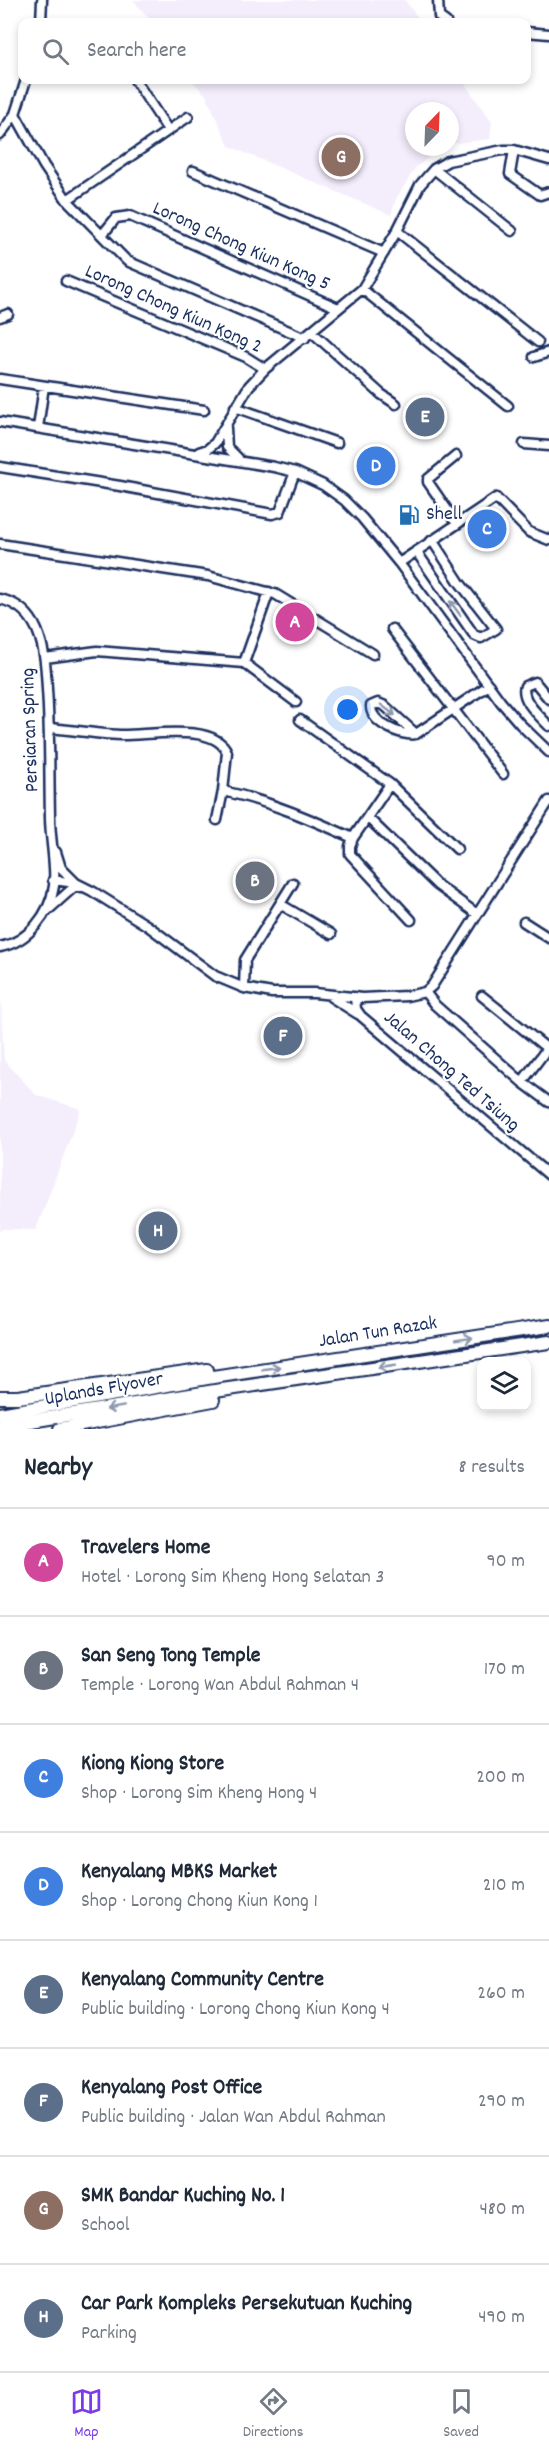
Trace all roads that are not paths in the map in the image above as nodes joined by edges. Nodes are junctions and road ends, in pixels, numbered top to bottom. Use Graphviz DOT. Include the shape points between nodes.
graph roads {
  1 [pos="42,0"];
  2 [pos="438,0"];
  3 [pos="41,18"];
  4 [pos="440,18"];
  5 [pos="531,32"];
  6 [pos="549,34"];
  7 [pos="25,84"];
  8 [pos="138,84"];
  9 [pos="15,114"];
  10 [pos="188,117"];
  11 [pos="168,130"];
  12 [pos="0,135"];
  13 [pos="514,150"];
  14 [pos="549,160"];
  15 [pos="434,169"];
  16 [pos="193,171"];
  17 [pos="549,192"];
  18 [pos="67,200"];
  19 [pos="397,231"];
  20 [pos="512,231"];
  21 [pos="102,235"];
  22 [pos="384,254"];
  23 [pos="66,281"];
  24 [pos="362,289"];
  25 [pos="338,308"];
  26 [pos="308,335"];
  27 [pos="538,342"];
  28 [pos="549,352"];
  29 [pos="534,357"];
  30 [pos="265,369"];
  31 [pos="0,379"];
  32 [pos="44,386"];
  33 [pos="396,404"];
  34 [pos="508,406"];
  35 [pos="235,407"];
  36 [pos="204,410"];
  37 [pos="0,422"];
  38 [pos="226,422"];
  39 [pos="38,428"];
  40 [pos="337,443"];
  41 [pos="524,444"];
  42 [pos="549,446"];
  43 [pos="195,453"];
  44 [pos="456,456"];
  45 [pos="242,460"];
  46 [pos="0,467"];
  47 [pos="295,472"];
  48 [pos="457,524"];
  49 [pos="432,540"];
  50 [pos="549,540"];
  51 [pos="0,544"];
  52 [pos="416,551"];
  53 [pos="399,563"];
  54 [pos="269,592"];
  55 [pos="0,599"];
  56 [pos="392,629"];
  57 [pos="373,654"];
  58 [pos="45,658"];
  59 [pos="244,663"];
  60 [pos="489,685"];
  61 [pos="549,699"];
  62 [pos="296,702"];
  63 [pos="454,710"];
  64 [pos="300,720"];
  65 [pos="549,726"];
  66 [pos="50,728"];
  67 [pos="416,734"];
  68 [pos="549,752"];
  69 [pos="503,774"];
  70 [pos="390,784"];
  71 [pos="223,791"];
  72 [pos="547,806"];
  73 [pos="368,818"];
  74 [pos="217,820"];
  75 [pos="353,838"];
  76 [pos="52,841"];
  77 [pos="457,849"];
  78 [pos="53,880"];
  79 [pos="76,883"];
  80 [pos="293,883"];
  81 [pos="85,887"];
  82 [pos="280,904"];
  83 [pos="477,914"];
  84 [pos="42,916"];
  85 [pos="411,920"];
  86 [pos="524,922"];
  87 [pos="331,934"];
  88 [pos="549,938"];
  89 [pos="0,947"];
  90 [pos="244,988"];
  91 [pos="425,992"];
  92 [pos="327,995"];
  93 [pos="482,996"];
  94 [pos="358,997"];
  95 [pos="361,1016"];
  96 [pos="548,1048"];
  97 [pos="522,1082"];
  98 [pos="549,1102"];
  99 [pos="549,1175"];
  100 [pos="549,1326"];
  101 [pos="549,1342"];
  102 [pos="247,1372"];
  103 [pos="213,1377"];
  104 [pos="245,1387"];
  105 [pos="214,1391"];
  106 [pos="0,1397"];
  107 [pos="0,1414"];
  108 [pos="0,1426"];
  109 [pos="60,1429"];
  1 -- 3 [label="street"];
  2 -- 4 [label="street"];
  5 -- 6 [label="street"];
  7 -- 9 [label="street"];
  8 -- 11 [label="street"];
  9 -- 12 [label="street"];
  9 -- 18 [label="street"];
  10 -- 11 [label="street"];
  11 -- 18 [label="street"];
  13 -- 14 [label="street"];
  13 -- 15 [label="street" via="464,157"];
  13 -- 17 [label="street" via="510,174 540,195"];
  15 -- 19 [label="street" via="420,185"];
  15 -- 20 [label="street"];
  16 -- 22 [label="street"];
  18 -- 21 [label="street"];
  19 -- 22 [label="street"];
  19 -- 27 [label="street"];
  21 -- 25 [label="street, Lorong Chong Kiun Kong 5" via="116,218 130,216"];
  21 -- 26 [label="street" via="127,261"];
  22 -- 24 [label="street"];
  23 -- 30 [label="street, Lorong Chong Kiun Kong 2" via="246,357"];
  24 -- 25 [label="street"];
  24 -- 34 [label="street"];
  25 -- 26 [label="street"];
  26 -- 30 [label="street"];
  26 -- 33 [label="street"];
  28 -- 29 [label="street"];
  30 -- 35 [label="street"];
  31 -- 32 [label="street"];
  32 -- 36 [label="street"];
  32 -- 39 [label="street"];
  35 -- 38 [label="street"];
  35 -- 40 [label="street"];
  37 -- 39 [label="street"];
  38 -- 43 [label="street" via="215,443"];
  38 -- 45 [label="street" via="227,447"];
  39 -- 43 [label="street"];
  41 -- 42 [label="street"];
  43 -- 45 [label="street"];
  44 -- 48 [label="street" via="428,482"];
  45 -- 47 [label="street"];
  46 -- 47 [label="street" via="272,514 280,512"];
  47 -- 53 [label="street" via="344,500"];
  48 -- 49 [label="street"];
  48 -- 50 [label="street" via="496,498 529,532"];
  49 -- 52 [label="street"];
  49 -- 52 [label="street, one-way" via="496,629 482,638 474,635"];
  51 -- 54 [label="street" via="208,576"];
  52 -- 53 [label="street"];
  53 -- 60 [label="street"];
  54 -- 57 [label="street"];
  54 -- 59 [label="street"];
  55 -- 58 [label="street, Persiaran Spring" via="18,607 33,621"];
  56 -- 63 [label="street"];
  58 -- 59 [label="street" via="97,651"];
  58 -- 66 [label="street, Persiaran Spring"];
  59 -- 62 [label="street"];
  60 -- 63 [label="street"];
  60 -- 68 [label="street"];
  61 -- 65 [label="street" via="535,682 525,686 526,698"];
  63 -- 67 [label="street"];
  63 -- 69 [label="street"];
  64 -- 70 [label="street"];
  66 -- 71 [label="street" via="120,735 167,732 210,737 226,752"];
  66 -- 76 [label="street, Persiaran Spring"];
  67 -- 67 [label="street, one-way" via="409,736 375,719 371,706 385,706"];
  70 -- 73 [label="street"];
  70 -- 77 [label="street"];
  71 -- 74 [label="street"];
  71 -- 75 [label="street" via="266,802"];
  72 -- 83 [label="street"];
  73 -- 75 [label="street"];
  73 -- 83 [label="street" via="437,885"];
  75 -- 85 [label="street" via="350,854"];
  76 -- 78 [label="street, Persiaran Spring"];
  76 -- 79 [label="street" via="61,868"];
  78 -- 79 [label="street"];
  78 -- 84 [label="street, Persiaran Spring"];
  79 -- 81 [label="street"];
  80 -- 82 [label="street"];
  81 -- 84 [label="street" via="74,887"];
  81 -- 90 [label="street" via="148,926 215,976"];
  82 -- 87 [label="street"];
  82 -- 90 [label="street" via="245,960"];
  83 -- 91 [label="street"];
  84 -- 89 [label="street" via="27,936 13,945"];
  86 -- 88 [label="street"];
  90 -- 92 [label="street"];
  91 -- 94 [label="street"];
  91 -- 97 [label="street"];
  92 -- 94 [label="street"];
  92 -- 95 [label="street"];
  93 -- 96 [label="street"];
  94 -- 95 [label="street, Jalan Chong Ted Tsiung"];
  95 -- 99 [label="street, Jalan Chong Ted Tsiung"];
  96 -- 97 [label="street"];
  97 -- 98 [label="street"];
  102 -- 100 [label="highway, Jalan Tun Razak, one-way"];
  101 -- 104 [label="highway, Jalan Tun Razak, one-way"];
  102 -- 103 [label="highway, Jalan Tun Razak"];
  102 -- 106 [label="highway" via="207,1370"];
  103 -- 107 [label="highway, Uplands Flyover"];
  104 -- 105 [label="highway, Jalan Tun Razak"];
  104 -- 109 [label="highway" via="216,1399"];
  105 -- 108 [label="highway, Uplands Flyover, one-way"];
}
